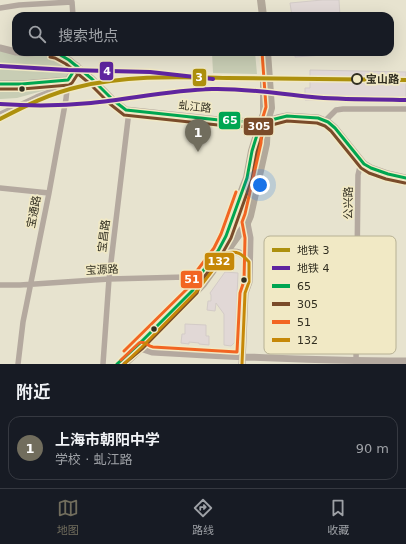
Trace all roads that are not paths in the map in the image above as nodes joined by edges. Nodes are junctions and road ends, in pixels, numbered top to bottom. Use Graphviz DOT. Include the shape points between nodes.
graph roads {
  1 [pos="261,0"];
  2 [pos="264,0"];
  3 [pos="68,1"];
  4 [pos="0,8"];
  5 [pos="72,12"];
  6 [pos="263,12"];
  7 [pos="264,12"];
  8 [pos="0,48"];
  9 [pos="12,51"];
  10 [pos="65,56"];
  11 [pos="264,56"];
  12 [pos="267,56"];
  13 [pos="77,66"];
  14 [pos="68,82"];
  15 [pos="0,84"];
  16 [pos="406,110"];
  17 [pos="129,111"];
  18 [pos="0,113"];
  19 [pos="325,120"];
  20 [pos="264,122"];
  21 [pos="361,162"];
  22 [pos="247,178"];
  23 [pos="406,178"];
  24 [pos="0,188"];
  25 [pos="49,193"];
  26 [pos="232,221"];
  27 [pos="246,223"];
  28 [pos="357,236"];
  29 [pos="226,253"];
  30 [pos="249,262"];
  31 [pos="109,279"];
  32 [pos="200,282"];
  33 [pos="30,284"];
  34 [pos="0,285"];
  35 [pos="140,346"];
  36 [pos="242,361"];
  37 [pos="406,361"];
  38 [pos="356,362"];
  39 [pos="18,364"];
  40 [pos="103,364"];
  41 [pos="117,364"];
  42 [pos="124,364"];
  1 -- 6 [label="main road"];
  2 -- 7 [label="main road"];
  3 -- 4 [label="street"];
  3 -- 5 [label="street"];
  8 -- 9 [label="street"];
  10 -- 13 [label="street"];
  11 -- 20 [label="main road"];
  12 -- 20 [label="main road" via="271,108"];
  13 -- 14 [label="street, 宝通路"];
  13 -- 17 [label="street" via="120,106"];
  14 -- 15 [label="street"];
  14 -- 18 [label="lane"];
  14 -- 25 [label="street, 宝通路"];
  16 -- 19 [label="street" via="343,109 336,110"];
  17 -- 20 [label="street, 虬江路"];
  17 -- 31 [label="street, 宝昌路"];
  19 -- 20 [label="street, 虬江路" via="316,117 287,116"];
  19 -- 21 [label="street" via="339,133"];
  20 -- 22 [label="main road" via="252,151"];
  20 -- 27 [label="main road" via="266,144 250,216"];
  21 -- 23 [label="street" via="380,172"];
  21 -- 28 [label="street, 公兴路" via="358,174"];
  22 -- 26 [label="main road"];
  22 -- 27 [label="main road"];
  24 -- 25 [label="street"];
  25 -- 33 [label="street, 宝通路"];
  26 -- 27 [label="street" via="236,219"];
  26 -- 32 [label="main road"];
  27 -- 29 [label="main road"];
  27 -- 30 [label="street" via="250,238"];
  29 -- 30 [label="street" via="239,252"];
  29 -- 32 [label="main road"];
  30 -- 36 [label="street"];
  31 -- 32 [label="street, 宝源路" via="186,277"];
  31 -- 33 [label="street, 宝源路"];
  31 -- 40 [label="street, 宝昌路"];
  32 -- 35 [label="main road"];
  33 -- 34 [label="street, 宝源路"];
  33 -- 39 [label="street, 宝通路"];
  35 -- 36 [label="street" via="152,352"];
  35 -- 41 [label="main road"];
  35 -- 42 [label="main road"];
  36 -- 38 [label="street"];
  37 -- 38 [label="street"];
}
